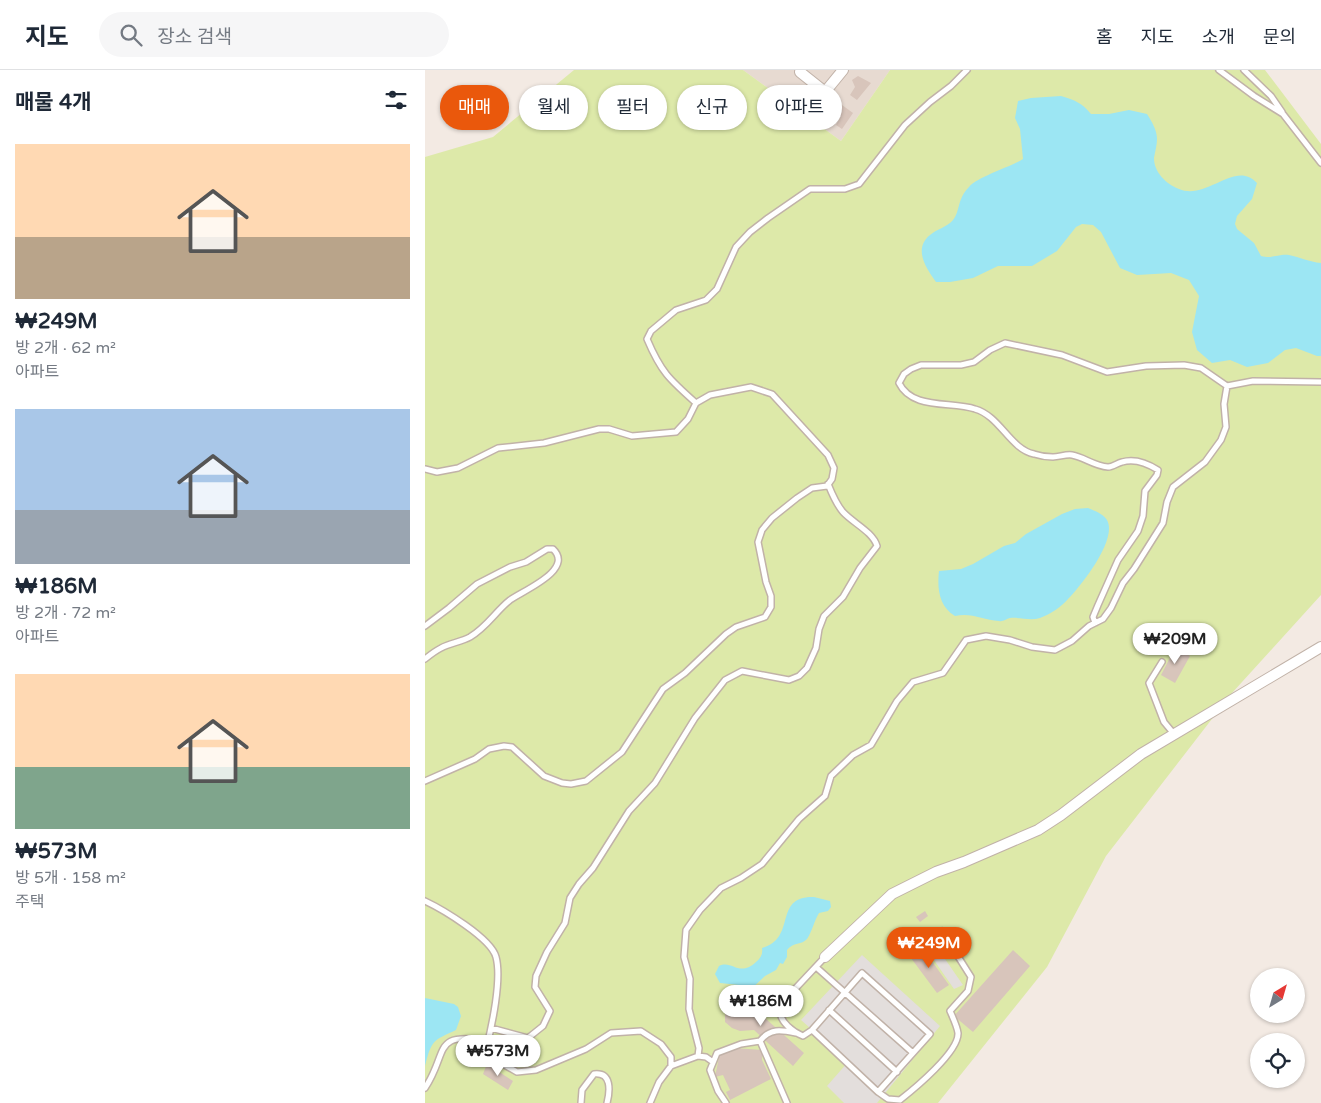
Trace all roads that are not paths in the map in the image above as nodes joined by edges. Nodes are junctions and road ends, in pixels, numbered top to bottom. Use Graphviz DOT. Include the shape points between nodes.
graph roads {
  1 [pos="843,70"];
  2 [pos="967,70"];
  3 [pos="1219,70"];
  4 [pos="1244,70"];
  5 [pos="800,72"];
  6 [pos="1283,114"];
  7 [pos="1321,163"];
  8 [pos="1321,382"];
  9 [pos="1227,386"];
  10 [pos="696,403"];
  11 [pos="425,469"];
  12 [pos="829,484"];
  13 [pos="1095,623"];
  14 [pos="425,626"];
  15 [pos="1321,647"];
  16 [pos="425,659"];
  17 [pos="1162,662"];
  18 [pos="1174,734"];
  19 [pos="425,781"];
  20 [pos="425,901"];
  21 [pos="942,931"];
  22 [pos="825,957"];
  23 [pos="816,966"];
  24 [pos="845,992"];
  25 [pos="829,1010"];
  26 [pos="491,1028"];
  27 [pos="812,1030"];
  28 [pos="796,1033"];
  29 [pos="488,1041"];
  30 [pos="760,1041"];
  31 [pos="913,1053"];
  32 [pos="698,1056"];
  33 [pos="713,1062"];
  34 [pos="671,1066"];
  35 [pos="897,1072"];
  36 [pos="425,1088"];
  37 [pos="878,1092"];
  38 [pos="898,1102"];
  39 [pos="581,1103"];
  40 [pos="607,1103"];
  41 [pos="650,1103"];
  42 [pos="726,1103"];
  43 [pos="787,1103"];
  1 -- 5 [label="street" via="825,92"];
  2 -- 10 [label="lane" via="905,125 859,184 845,189 810,189 768,218 736,247 717,289 706,300 676,310 651,331 647,339 661,370"];
  3 -- 6 [label="lane"];
  4 -- 6 [label="lane" via="1271,96"];
  6 -- 7 [label="lane"];
  8 -- 9 [label="lane" via="1253,381"];
  9 -- 13 [label="lane" via="1224,404 1226,427 1221,440 1205,462 1173,487 1163,523 1123,583 1111,608 1103,619"];
  9 -- 13 [label="lane" via="1201,368 1146,366 1107,372 1062,355 1005,343 974,362 921,365 904,374 899,383 909,394 921,401 976,409 989,416 1021,450 1053,457 1071,455 1110,467 1124,461 1136,461 1158,470 1145,491 1138,531 1118,560 1097,605 1093,617"];
  10 -- 11 [label="lane" via="676,432 632,436 599,429 544,443 498,448 458,468 437,472"];
  10 -- 12 [label="lane" via="711,395 751,386 773,394 828,455 834,468"];
  12 -- 19 [label="lane" via="812,488 797,498 762,530 758,542 771,596 771,607 765,617 725,634 685,673 663,689 623,752 586,781 562,783 544,776 512,748 504,746 489,749 475,760"];
  12 -- 26 [label="lane" via="843,512 877,546 843,597 824,616 807,668 789,680 742,671 725,680 570,898 565,923 536,976 535,988 550,1011 543,1026 528,1038"];
  13 -- 32 [label="lane" via="1055,650 986,636 966,640 943,673 913,682 897,701 871,745 853,755 831,776 825,796 799,819 762,864 721,888 700,910 686,930 684,957 690,979 689,1009"];
  14 -- 16 [label="lane" via="477,584 547,549 557,553 559,561 545,580 509,600 470,637 441,647"];
  15 -- 18 [label="street"];
  17 -- 18 [label="lane" via="1149,683 1163,722"];
  18 -- 22 [label="street" via="1141,754 1037,830 891,894"];
  20 -- 26 [label="lane" via="450,914 482,939 496,956"];
  21 -- 38 [label="lane" via="971,977 968,992 950,1011 958,1035 949,1055"];
  22 -- 23 [label="lane"];
  23 -- 24 [label="lane"];
  23 -- 28 [label="lane" via="780,1011 781,1019"];
  24 -- 25 [label="lane"];
  24 -- 31 [label="lane"];
  24 -- 31 [label="lane" via="862,973 930,1034"];
  25 -- 27 [label="lane"];
  25 -- 35 [label="lane"];
  26 -- 29 [label="lane"];
  27 -- 28 [label="lane" via="803,1036"];
  27 -- 37 [label="lane"];
  28 -- 30 [label="lane" via="780,1029 766,1033"];
  29 -- 34 [label="lane" via="486,1049 494,1059 517,1072 536,1070 587,1049 611,1033 641,1031 661,1044 671,1057"];
  29 -- 36 [label="lane" via="466,1037 452,1039 439,1052"];
  30 -- 33 [label="lane" via="717,1053"];
  30 -- 43 [label="lane"];
  31 -- 35 [label="lane"];
  32 -- 33 [label="lane"];
  32 -- 34 [label="lane"];
  33 -- 42 [label="lane" via="710,1070"];
  34 -- 41 [label="lane" via="659,1082"];
  35 -- 37 [label="lane"];
  37 -- 38 [label="lane"];
  39 -- 40 [label="lane" via="582,1090 594,1074 601,1074 606,1076 610,1088"];
}
